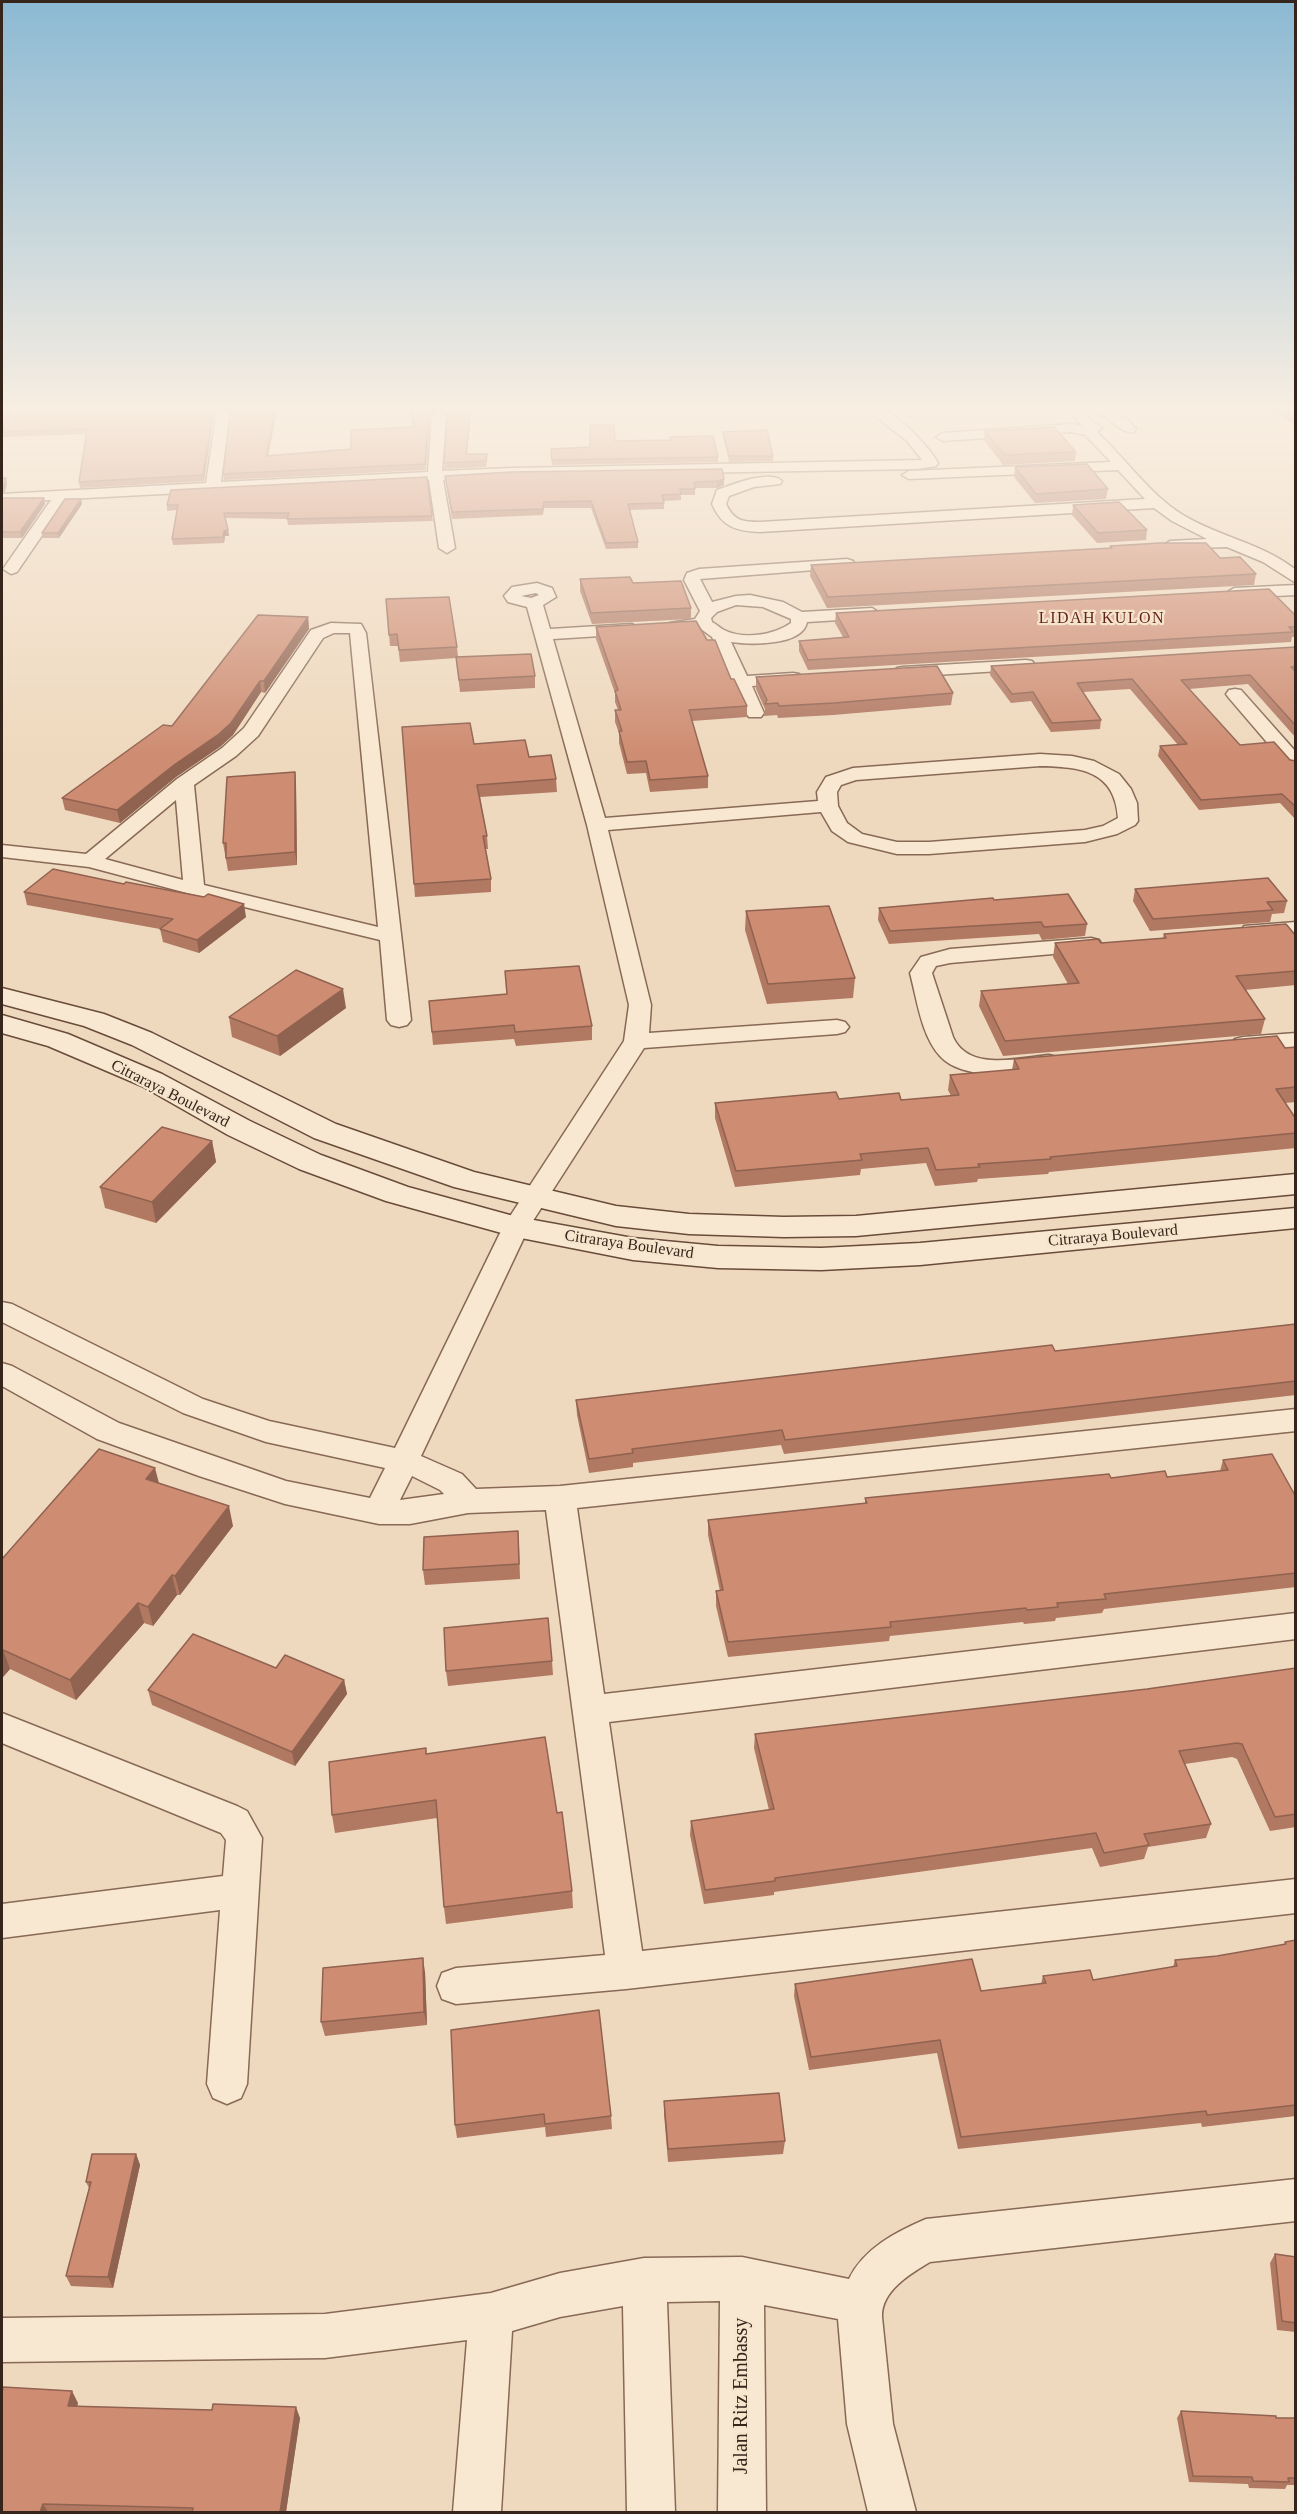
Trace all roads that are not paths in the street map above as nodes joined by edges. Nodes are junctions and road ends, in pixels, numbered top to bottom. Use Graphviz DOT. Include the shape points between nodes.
graph roads {
  1 [pos="43,522"];
  2 [pos="443,522"];
  3 [pos="730,522"];
  4 [pos="824,522"];
  5 [pos="1185,522"];
  6 [pos="1227,542"];
  7 [pos="1156,546"];
  8 [pos="447,548"];
  9 [pos="860,564"];
  10 [pos="11,569"];
  11 [pos="1296,578"];
  12 [pos="1288,590"];
  13 [pos="1221,594"];
  14 [pos="534,602"];
  15 [pos="1296,609"];
  16 [pos="893,612"];
  17 [pos="799,617"];
  18 [pos="710,623"];
  19 [pos="543,634"];
  20 [pos="1047,663"];
  21 [pos="882,673"];
  22 [pos="811,677"];
  23 [pos="740,682"];
  24 [pos="1235,694"];
  25 [pos="755,713"];
  26 [pos="1296,764"];
  27 [pos="184,783"];
  28 [pos="828,806"];
  29 [pos="597,825"];
  30 [pos="2,851"];
  31 [pos="90,861"];
  32 [pos="194,889"];
  33 [pos="1296,928"];
  34 [pos="1236,933"];
  35 [pos="390,936"];
  36 [pos="1117,942"];
  37 [pos="2,996"];
  38 [pos="399,1020"];
  39 [pos="2,1024"];
  40 [pos="837,1027"];
  41 [pos="1296,1040"];
  42 [pos="636,1041"];
  43 [pos="1226,1046"];
  44 [pos="1076,1059"];
  45 [pos="1296,1184"];
  46 [pos="534,1198"];
  47 [pos="1296,1218"];
  48 [pos="516,1227"];
  49 [pos="2,1311"];
  50 [pos="2,1373"];
  51 [pos="1296,1420"];
  52 [pos="404,1461"];
  53 [pos="560,1498"];
  54 [pos="468,1501"];
  55 [pos="379,1512"];
  56 [pos="1296,1626"];
  57 [pos="590,1710"];
  58 [pos="2,1728"];
  59 [pos="242,1890"];
  60 [pos="1296,1896"];
  61 [pos="2,1922"];
  62 [pos="626,1971"];
  63 [pos="456,1986"];
  64 [pos="226,2084"];
  65 [pos="1296,2200"];
  66 [pos="742,2279"];
  67 [pos="644,2280"];
  68 [pos="860,2304"];
  69 [pos="491,2315"];
  70 [pos="2,2340"];
  71 [pos="477,2512"];
  72 [pos="651,2512"];
  73 [pos="742,2512"];
  74 [pos="892,2512"];
  1 -- 10 [label="street"];
  2 -- 8 [label="street"];
  3 -- 4 [label="street" via="760,526"];
  5 -- 6 [label="street"];
  6 -- 7 [label="street"];
  6 -- 11 [label="street" via="1262,556"];
  9 -- 18 [label="street" via="693,576"];
  12 -- 13 [label="street"];
  12 -- 15 [label="street"];
  14 -- 19 [label="street"];
  16 -- 17 [label="street"];
  17 -- 18 [label="street" via="788,608 769,602 746,601 724,603"];
  17 -- 18 [label="street" via="799,625 791,632 747,639"];
  18 -- 19 [label="street"];
  18 -- 23 [label="street"];
  19 -- 29 [label="street"];
  20 -- 21 [label="street"];
  22 -- 23 [label="street"];
  23 -- 25 [label="street"];
  24 -- 26 [label="street"];
  27 -- 31 [label="street"];
  27 -- 32 [label="street"];
  27 -- 35 [label="street" via="251,732 317,634 331,628 355,628"];
  28 -- 28 [label="street" via="827,792 833,781 853,774 1040,760 1069,760 1101,771 1122,789 1129,806 1128,821 1085,836 897,849 855,838 839,827"];
  28 -- 29 [label="street"];
  29 -- 42 [label="street" via="640,1005"];
  30 -- 31 [label="street"];
  31 -- 32 [label="street"];
  32 -- 35 [label="street"];
  33 -- 34 [label="street"];
  35 -- 38 [label="street"];
  36 -- 44 [label="street" via="950,956 929,960 923,966 921,974 935,1020 948,1051 957,1059 989,1066"];
  37 -- 46 [label="main road, Citraraya Boulevard" via="93,1020 142,1039 281,1110 354,1142 465,1180"];
  39 -- 48 [label="main road, Citraraya Boulevard" via="58,1040 152,1080 310,1162 397,1194"];
  40 -- 42 [label="street"];
  41 -- 43 [label="street"];
  42 -- 46 [label="street"];
  45 -- 46 [label="main road, Citraraya Boulevard" via="856,1226 689,1224 616,1216"];
  46 -- 48 [label="street"];
  47 -- 48 [label="main road, Citraraya Boulevard" via="920,1254 821,1259 718,1257 633,1249"];
  48 -- 52 [label="street"];
  49 -- 52 [label="street" via="193,1406 266,1431"];
  50 -- 55 [label="street" via="108,1431 285,1492"];
  51 -- 53 [label="street"];
  52 -- 54 [label="street" via="451,1482"];
  52 -- 55 [label="street"];
  53 -- 54 [label="street"];
  53 -- 57 [label="street"];
  54 -- 55 [label="street" via="410,1512"];
  56 -- 57 [label="street"];
  57 -- 62 [label="street"];
  58 -- 59 [label="street" via="234,1822 243,1838"];
  59 -- 61 [label="street"];
  59 -- 64 [label="street"];
  60 -- 62 [label="street"];
  62 -- 63 [label="street"];
  65 -- 68 [label="street" via="926,2241 900,2254 874,2278"];
  66 -- 67 [label="street"];
  66 -- 68 [label="street"];
  66 -- 73 [label="street, Jalan Ritz Embassy"];
  67 -- 69 [label="street" via="560,2295"];
  67 -- 72 [label="street"];
  68 -- 74 [label="street" via="862,2373"];
  69 -- 70 [label="street" via="325,2336"];
  69 -- 71 [label="street"];
}
